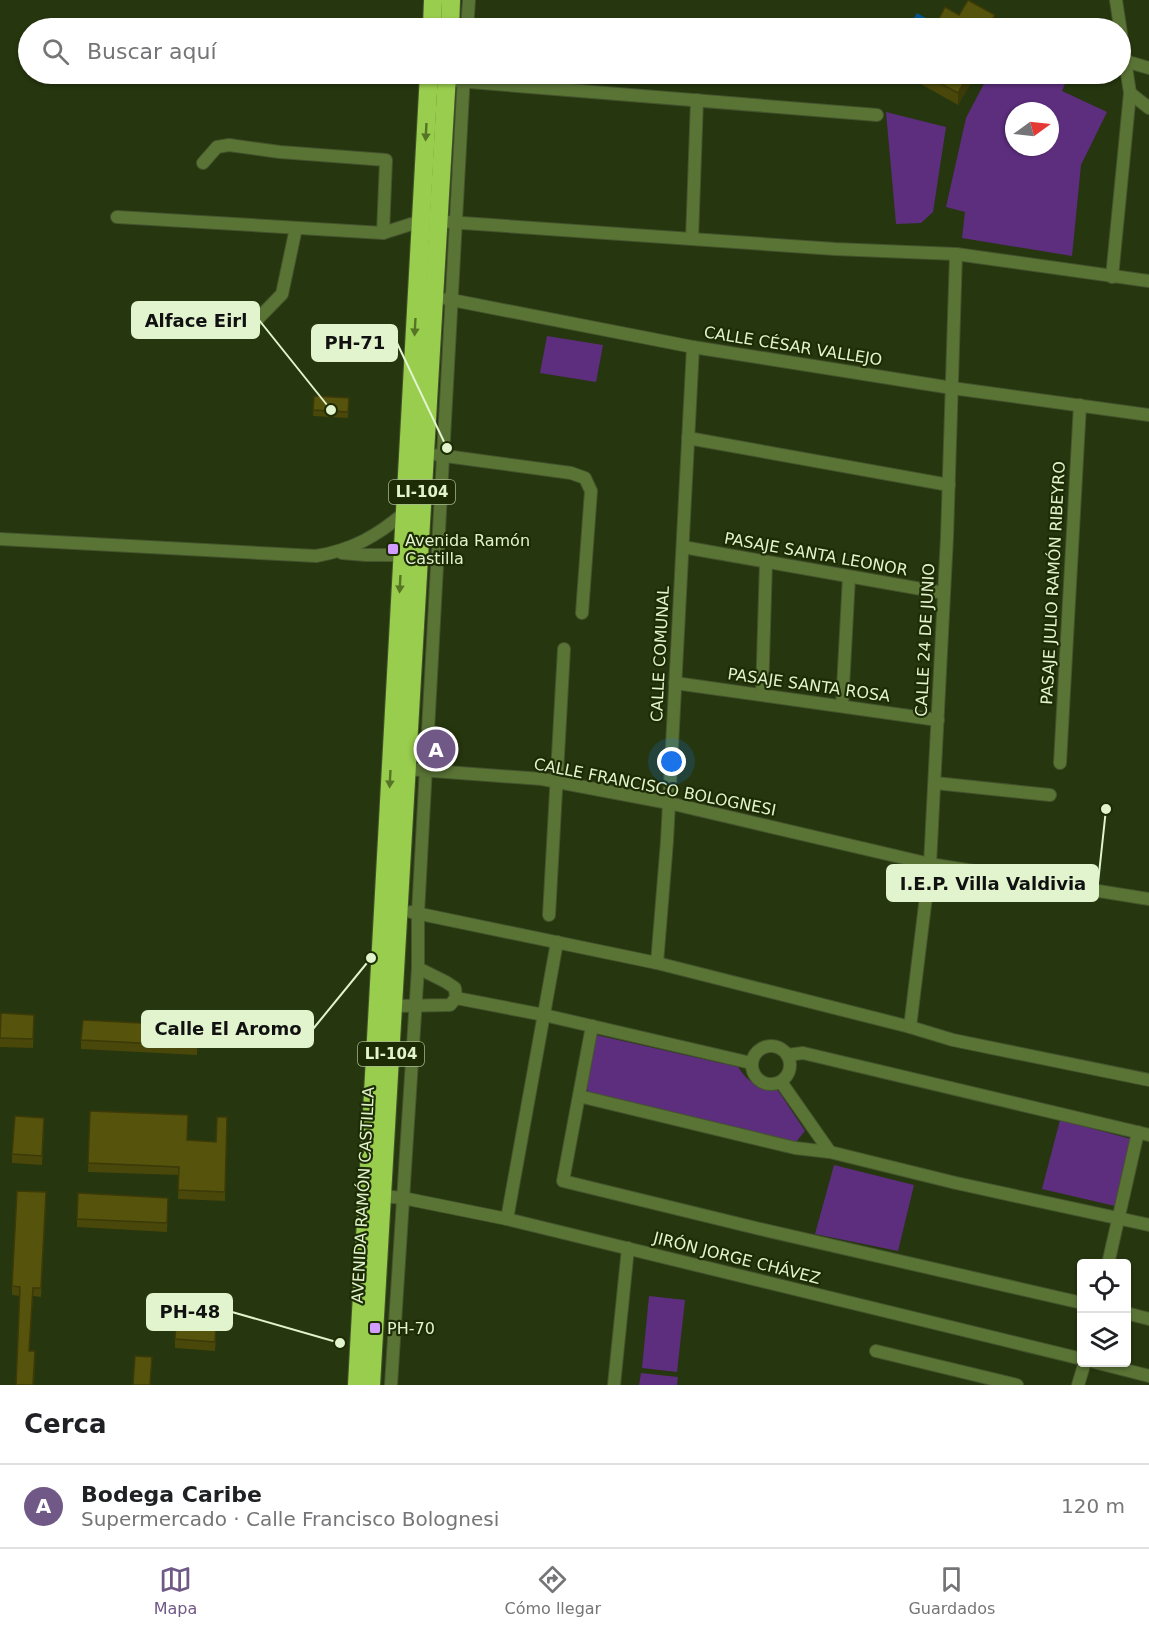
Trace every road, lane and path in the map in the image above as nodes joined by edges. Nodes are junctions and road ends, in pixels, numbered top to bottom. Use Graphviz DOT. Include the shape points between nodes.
graph roads {
  1 [pos="434,0"];
  2 [pos="451,0"];
  3 [pos="469,0"];
  4 [pos="1116,0"];
  5 [pos="433,18"];
  6 [pos="450,18"];
  7 [pos="468,18"];
  8 [pos="1119,18"];
  9 [pos="1131,63"];
  10 [pos="1149,68"];
  11 [pos="430,84"];
  12 [pos="454,84"];
  13 [pos="529,84"];
  14 [pos="1129,84"];
  15 [pos="1130,93"];
  16 [pos="697,100"];
  17 [pos="1149,108"];
  18 [pos="877,115"];
  19 [pos="204,163"];
  20 [pos="117,217"];
  21 [pos="438,222"];
  22 [pos="296,228"];
  23 [pos="382,233"];
  24 [pos="692,239"];
  25 [pos="956,254"];
  26 [pos="1112,277"];
  27 [pos="1149,281"];
  28 [pos="434,296"];
  29 [pos="452,300"];
  30 [pos="246,331"];
  31 [pos="693,347"];
  32 [pos="952,388"];
  33 [pos="1080,405"];
  34 [pos="1149,415"];
  35 [pos="688,438"];
  36 [pos="424,454"];
  37 [pos="444,455"];
  38 [pos="949,485"];
  39 [pos="404,513"];
  40 [pos="0,539"];
  41 [pos="683,547"];
  42 [pos="338,552"];
  43 [pos="410,556"];
  44 [pos="766,562"];
  45 [pos="849,577"];
  46 [pos="944,594"];
  47 [pos="582,613"];
  48 [pos="414,626"];
  49 [pos="434,627"];
  50 [pos="564,649"];
  51 [pos="675,683"];
  52 [pos="762,695"];
  53 [pos="842,706"];
  54 [pos="938,720"];
  55 [pos="1060,763"];
  56 [pos="406,769"];
  57 [pos="426,770"];
  58 [pos="556,782"];
  59 [pos="935,783"];
  60 [pos="1050,795"];
  61 [pos="669,803"];
  62 [pos="930,864"];
  63 [pos="1149,899"];
  64 [pos="398,911"];
  65 [pos="418,913"];
  66 [pos="549,915"];
  67 [pos="557,942"];
  68 [pos="657,963"];
  69 [pos="417,968"];
  70 [pos="456,998"];
  71 [pos="394,1006"];
  72 [pos="415,1006"];
  73 [pos="544,1015"];
  74 [pos="592,1026"];
  75 [pos="910,1027"];
  76 [pos="788,1055"];
  77 [pos="751,1063"];
  78 [pos="1149,1080"];
  79 [pos="781,1082"];
  80 [pos="579,1096"];
  81 [pos="1144,1133"];
  82 [pos="830,1152"];
  83 [pos="382,1196"];
  84 [pos="402,1198"];
  85 [pos="1119,1218"];
  86 [pos="507,1219"];
  87 [pos="1149,1225"];
  88 [pos="628,1248"];
  89 [pos="1109,1259"];
  90 [pos="1077,1302"];
  91 [pos="1131,1314"];
  92 [pos="1149,1318"];
  93 [pos="876,1351"];
  94 [pos="1077,1358"];
  95 [pos="1083,1367"];
  96 [pos="1114,1367"];
  97 [pos="1149,1376"];
  98 [pos="357,1385"];
  99 [pos="371,1385"];
  100 [pos="391,1385"];
  101 [pos="614,1385"];
  102 [pos="1017,1385"];
  103 [pos="1078,1385"];
  1 -- 5 [label="highway"];
  2 -- 6 [label="highway"];
  3 -- 7 [label="street"];
  4 -- 8 [label="street"];
  9 -- 10 [label="street"];
  11 -- 21 [label="highway, AVENIDA RAMÓN CASTILLA / LI-104, one-way"];
  12 -- 21 [label="highway, AVENIDA RAMÓN CASTILLA / LI-104"];
  13 -- 16 [label="street"];
  14 -- 15 [label="street"];
  15 -- 17 [label="street"];
  15 -- 26 [label="street"];
  16 -- 18 [label="street"];
  16 -- 24 [label="street"];
  19 -- 23 [label="street" via="217,147 229,146 386,160"];
  20 -- 22 [label="street"];
  21 -- 23 [label="street"];
  21 -- 24 [label="street"];
  21 -- 28 [label="highway, AVENIDA RAMÓN CASTILLA / LI-104"];
  21 -- 29 [label="street"];
  21 -- 39 [label="highway, AVENIDA RAMÓN CASTILLA / LI-104, one-way"];
  22 -- 23 [label="street"];
  22 -- 30 [label="street" via="282,294"];
  24 -- 25 [label="street"];
  25 -- 26 [label="street"];
  25 -- 32 [label="street, CALLE 24 DE JUNIO"];
  26 -- 27 [label="street"];
  28 -- 29 [label="street, CALLE CÉSAR VALLEJO"];
  28 -- 36 [label="highway, AVENIDA RAMÓN CASTILLA / LI-104"];
  29 -- 31 [label="street, CALLE CÉSAR VALLEJO"];
  29 -- 37 [label="street"];
  31 -- 32 [label="street, CALLE CÉSAR VALLEJO"];
  31 -- 35 [label="street, CALLE COMUNAL"];
  32 -- 33 [label="street, CALLE CÉSAR VALLEJO"];
  32 -- 38 [label="street, CALLE 24 DE JUNIO"];
  33 -- 34 [label="street, CALLE CÉSAR VALLEJO"];
  33 -- 55 [label="street, PASAJE JULIO RAMÓN RIBEYRO"];
  35 -- 38 [label="street"];
  35 -- 41 [label="street, CALLE COMUNAL"];
  36 -- 37 [label="street"];
  36 -- 43 [label="highway, AVENIDA RAMÓN CASTILLA / LI-104"];
  37 -- 47 [label="street" via="585,478 591,491"];
  37 -- 49 [label="street"];
  38 -- 46 [label="street, CALLE 24 DE JUNIO"];
  39 -- 42 [label="street" via="384,530"];
  39 -- 43 [label="highway, AVENIDA RAMÓN CASTILLA / LI-104"];
  40 -- 42 [label="street" via="316,556"];
  41 -- 44 [label="street, PASAJE SANTA LEONOR"];
  41 -- 51 [label="street, CALLE COMUNAL"];
  42 -- 43 [label="street"];
  43 -- 48 [label="highway, AVENIDA RAMÓN CASTILLA / LI-104"];
  43 -- 98 [label="highway, AVENIDA RAMÓN CASTILLA / LI-104, one-way"];
  44 -- 45 [label="street, PASAJE SANTA LEONOR"];
  44 -- 52 [label="street"];
  45 -- 46 [label="street, PASAJE SANTA LEONOR"];
  45 -- 53 [label="street"];
  46 -- 54 [label="street, CALLE 24 DE JUNIO"];
  48 -- 49 [label="street"];
  48 -- 56 [label="highway, AVENIDA RAMÓN CASTILLA / LI-104"];
  49 -- 57 [label="street"];
  50 -- 58 [label="street"];
  51 -- 52 [label="street, PASAJE SANTA ROSA"];
  51 -- 61 [label="street, CALLE COMUNAL"];
  52 -- 53 [label="street, PASAJE SANTA ROSA"];
  53 -- 54 [label="street, PASAJE SANTA ROSA"];
  54 -- 59 [label="street, CALLE 24 DE JUNIO"];
  56 -- 57 [label="street, CALLE FRANCISCO BOLOGNESI"];
  56 -- 64 [label="highway, AVENIDA RAMÓN CASTILLA / LI-104"];
  57 -- 58 [label="street, CALLE FRANCISCO BOLOGNESI"];
  57 -- 65 [label="street"];
  58 -- 61 [label="street, CALLE FRANCISCO BOLOGNESI"];
  58 -- 66 [label="street"];
  59 -- 60 [label="street"];
  59 -- 62 [label="street, CALLE 24 DE JUNIO"];
  61 -- 62 [label="street, CALLE FRANCISCO BOLOGNESI"];
  61 -- 68 [label="street, CALLE COMUNAL"];
  62 -- 63 [label="street, CALLE FRANCISCO BOLOGNESI"];
  62 -- 75 [label="street, CALLE 24 DE JUNIO"];
  64 -- 65 [label="street"];
  64 -- 71 [label="highway, AVENIDA RAMÓN CASTILLA / LI-104"];
  65 -- 67 [label="street"];
  65 -- 69 [label="street"];
  67 -- 68 [label="street"];
  67 -- 73 [label="street"];
  68 -- 75 [label="street"];
  69 -- 70 [label="street" via="446,981 455,988"];
  69 -- 72 [label="street"];
  70 -- 72 [label="street" via="450,1005"];
  70 -- 73 [label="street"];
  71 -- 72 [label="street"];
  71 -- 83 [label="highway, AVENIDA RAMÓN CASTILLA / LI-104"];
  72 -- 84 [label="street"];
  73 -- 74 [label="street"];
  73 -- 86 [label="street"];
  74 -- 77 [label="street"];
  74 -- 80 [label="street"];
  75 -- 78 [label="street" via="952,1040"];
  76 -- 77 [label="street" via="778,1047 766,1046 756,1052"];
  76 -- 79 [label="street" via="790,1067"];
  76 -- 81 [label="street" via="802,1053"];
  77 -- 79 [label="street" via="758,1080 769,1085"];
  79 -- 82 [label="street"];
  80 -- 82 [label="street" via="795,1148"];
  80 -- 90 [label="street" via="563,1181"];
  81 -- 85 [label="street"];
  82 -- 85 [label="street"];
  83 -- 84 [label="street, JIRÓN JORGE CHÁVEZ"];
  83 -- 99 [label="highway, AVENIDA RAMÓN CASTILLA / LI-104"];
  84 -- 86 [label="street, JIRÓN JORGE CHÁVEZ"];
  84 -- 100 [label="street"];
  85 -- 87 [label="street"];
  85 -- 89 [label="street"];
  86 -- 88 [label="street, JIRÓN JORGE CHÁVEZ"];
  88 -- 94 [label="street, JIRÓN JORGE CHÁVEZ"];
  88 -- 101 [label="street"];
  91 -- 92 [label="street"];
  93 -- 102 [label="street"];
  95 -- 103 [label="street"];
  96 -- 97 [label="street"];
}
